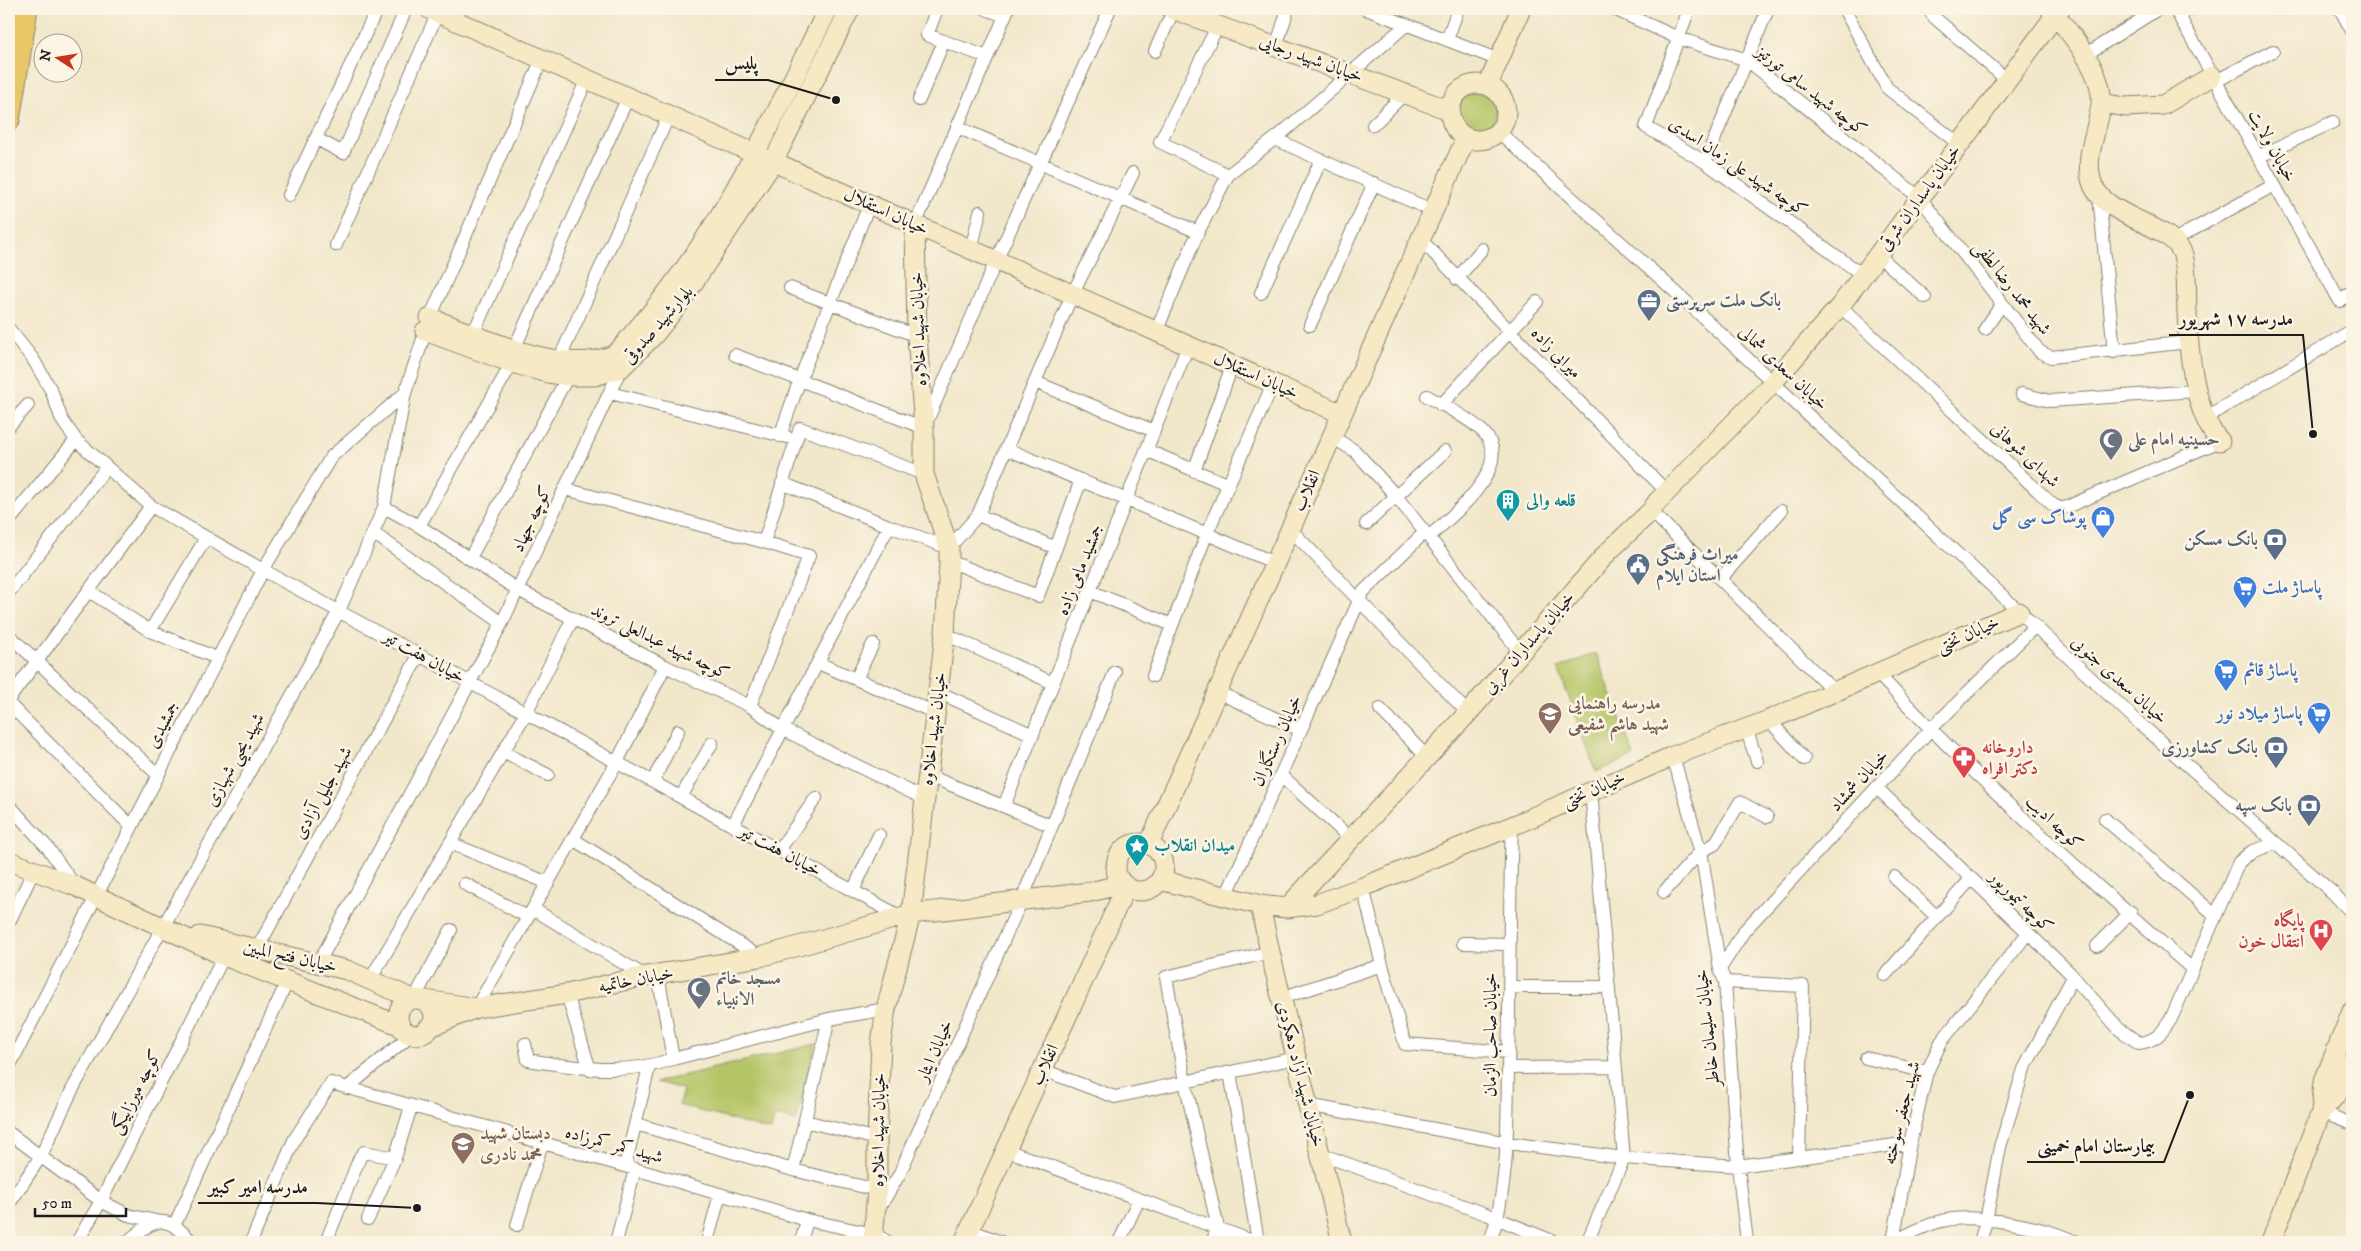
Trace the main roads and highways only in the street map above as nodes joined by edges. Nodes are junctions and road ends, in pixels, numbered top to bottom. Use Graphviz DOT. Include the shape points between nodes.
graph roads {
  1 [pos="27,9"];
  2 [pos="9,120"];
  1 -- 2 [label="main road"];
}
